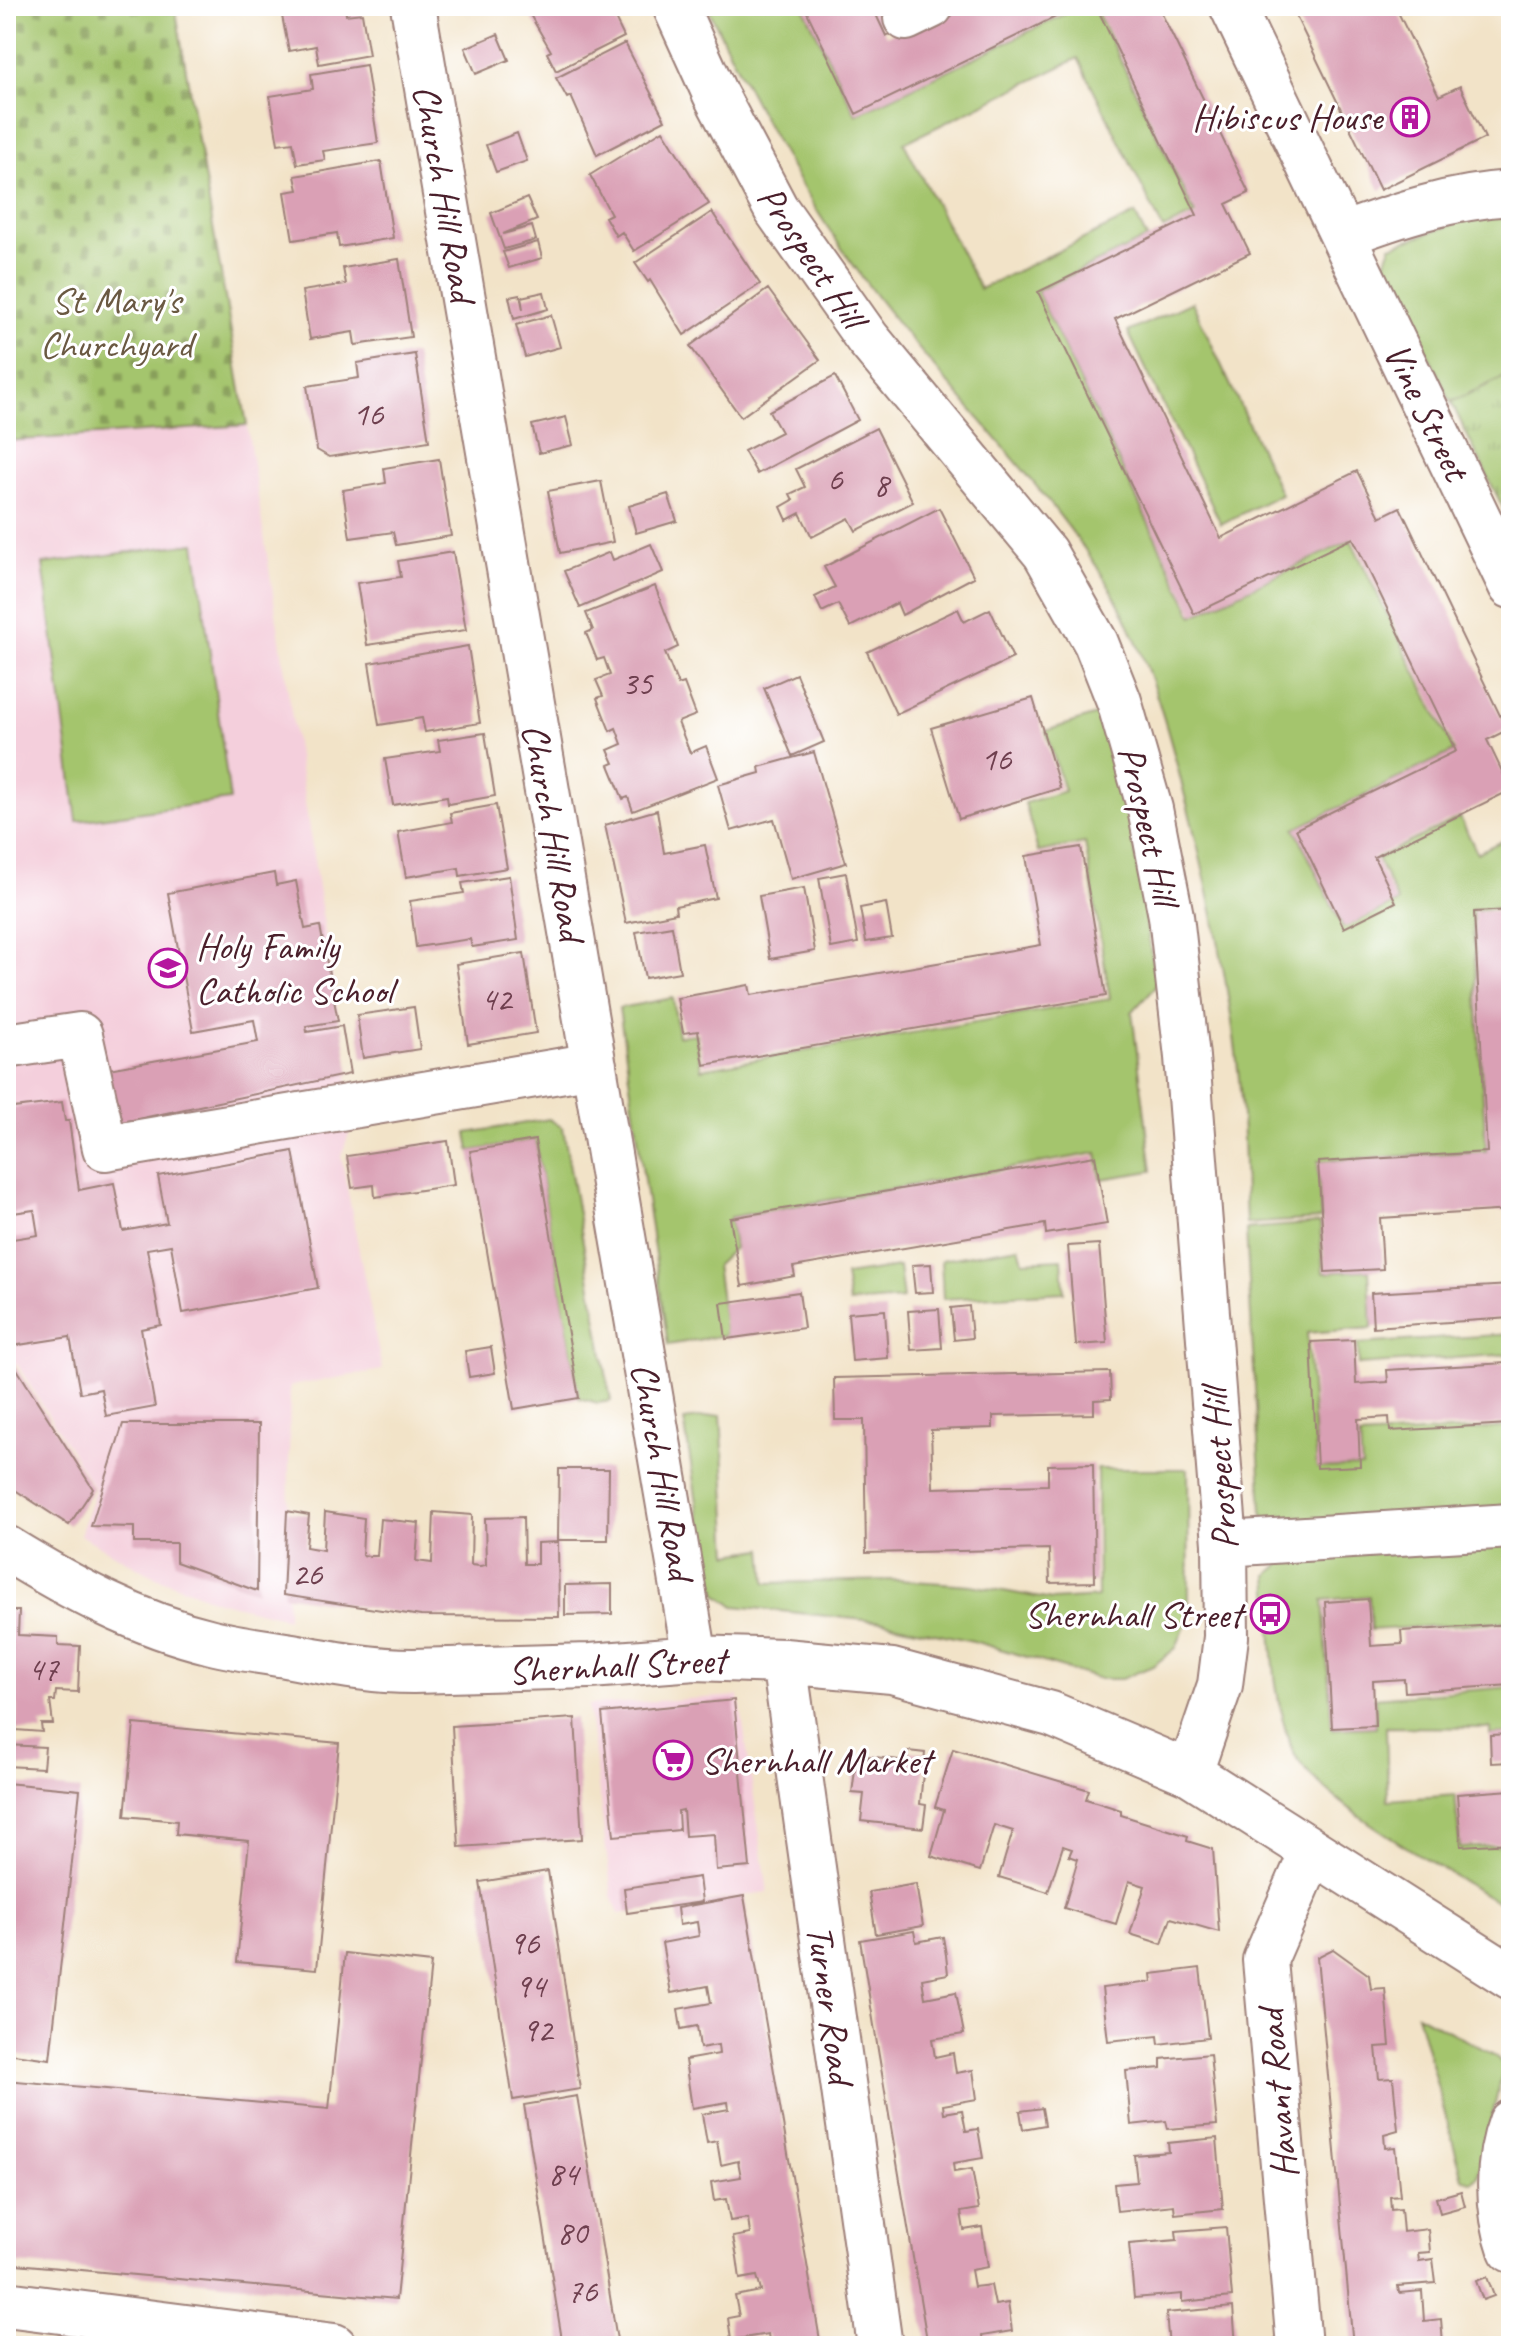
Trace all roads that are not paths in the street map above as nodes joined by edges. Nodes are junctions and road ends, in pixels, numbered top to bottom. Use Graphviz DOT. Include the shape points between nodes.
graph roads {
  1 [pos="413,6"];
  2 [pos="675,6"];
  3 [pos="1232,6"];
  4 [pos="1511,193"];
  5 [pos="1343,235"];
  6 [pos="1511,586"];
  7 [pos="6,1046"];
  8 [pos="594,1065"];
  9 [pos="1511,1526"];
  10 [pos="1225,1544"];
  11 [pos="6,1548"];
  12 [pos="695,1658"];
  13 [pos="784,1661"];
  14 [pos="1190,1773"];
  15 [pos="1312,1852"];
  16 [pos="1511,1977"];
  17 [pos="1511,2122"];
  18 [pos="1511,2250"];
  19 [pos="6,2304"];
  20 [pos="334,2346"];
  21 [pos="880,2346"];
  22 [pos="1299,2346"];
  1 -- 8 [label="street, Church Hill Road"];
  2 -- 10 [label="street, Prospect Hill" via="776,209 867,338 1045,553 1096,643 1119,701 1150,809 1171,916"];
  3 -- 5 [label="street, Vine Street"];
  4 -- 5 [label="street" via="1416,207"];
  5 -- 6 [label="street, Vine Street"];
  7 -- 8 [label="street" via="80,1035 105,1148"];
  8 -- 12 [label="street, Church Hill Road"];
  9 -- 10 [label="street"];
  10 -- 14 [label="street, Prospect Hill" via="1226,1637 1220,1685"];
  11 -- 12 [label="street, Shernhall Street" via="123,1613 211,1642 326,1662 386,1671 496,1671"];
  12 -- 13 [label="street, Shernhall Street"];
  13 -- 14 [label="street, Shernhall Street" via="892,1671 1051,1714"];
  13 -- 21 [label="street, Turner Road"];
  14 -- 15 [label="street, Shernhall Street"];
  15 -- 16 [label="street, Shernhall Street"];
  15 -- 22 [label="street, Havant Road" via="1265,1960"];
  17 -- 18 [label="street" via="1501,2149 1503,2227"];
  19 -- 20 [label="street"];
}
